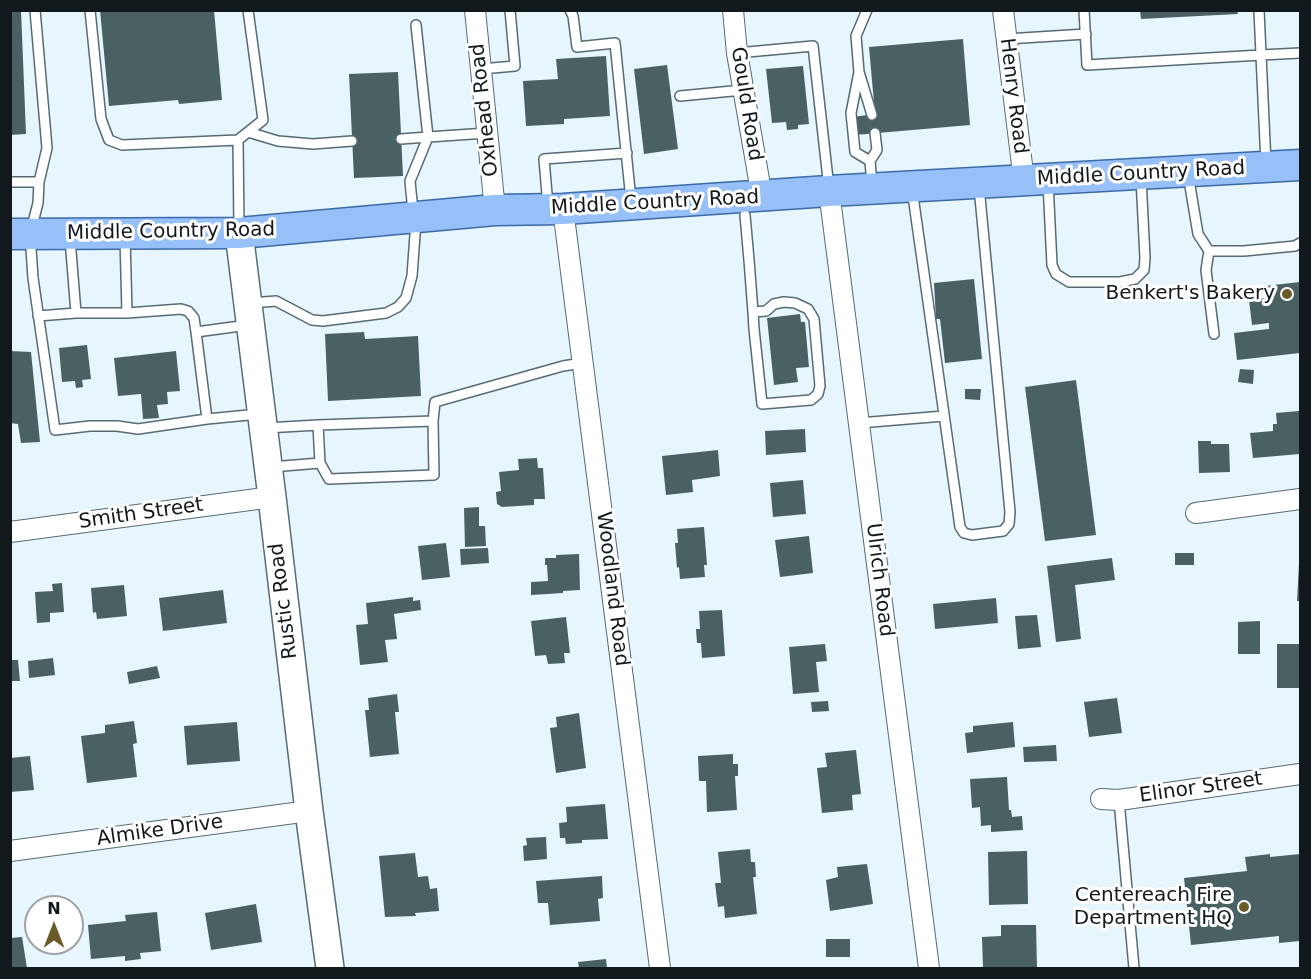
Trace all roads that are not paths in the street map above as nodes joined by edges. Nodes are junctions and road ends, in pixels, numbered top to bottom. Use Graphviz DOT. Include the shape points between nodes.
graph roads {
  1 [pos="35,10"];
  2 [pos="90,10"];
  3 [pos="248,10"];
  4 [pos="475,10"];
  5 [pos="510,10"];
  6 [pos="570,10"];
  7 [pos="732,10"];
  8 [pos="867,10"];
  9 [pos="1003,10"];
  10 [pos="1084,10"];
  11 [pos="1259,10"];
  12 [pos="416,25"];
  13 [pos="1086,34"];
  14 [pos="1006,39"];
  15 [pos="736,53"];
  16 [pos="1300,53"];
  17 [pos="1261,55"];
  18 [pos="481,69"];
  19 [pos="859,72"];
  20 [pos="743,90"];
  21 [pos="680,96"];
  22 [pos="872,115"];
  23 [pos="248,132"];
  24 [pos="487,133"];
  25 [pos="874,134"];
  26 [pos="428,137"];
  27 [pos="401,139"];
  28 [pos="238,140"];
  29 [pos="352,141"];
  30 [pos="627,153"];
  31 [pos="1300,165"];
  32 [pos="1266,167"];
  33 [pos="1188,171"];
  34 [pos="1141,174"];
  35 [pos="871,175"];
  36 [pos="1036,180"];
  37 [pos="10,182"];
  38 [pos="39,182"];
  39 [pos="979,183"];
  40 [pos="912,187"];
  41 [pos="829,191"];
  42 [pos="632,205"];
  43 [pos="754,206"];
  44 [pos="556,209"];
  45 [pos="495,210"];
  46 [pos="415,217"];
  47 [pos="239,233"];
  48 [pos="20,234"];
  49 [pos="70,234"];
  50 [pos="125,234"];
  51 [pos="1300,243"];
  52 [pos="1209,251"];
  53 [pos="753,312"];
  54 [pos="76,313"];
  55 [pos="127,313"];
  56 [pos="249,314"];
  57 [pos="38,316"];
  58 [pos="196,332"];
  59 [pos="1214,334"];
  60 [pos="583,363"];
  61 [pos="944,416"];
  62 [pos="207,419"];
  63 [pos="263,421"];
  64 [pos="433,421"];
  65 [pos="859,423"];
  66 [pos="318,425"];
  67 [pos="320,463"];
  68 [pos="269,467"];
  69 [pos="273,497"];
  70 [pos="1300,499"];
  71 [pos="1196,513"];
  72 [pos="10,532"];
  73 [pos="1300,774"];
  74 [pos="1110,799"];
  75 [pos="309,812"];
  76 [pos="10,851"];
  77 [pos="330,969"];
  78 [pos="660,969"];
  79 [pos="929,969"];
  80 [pos="1134,969"];
  1 -- 38 [label="lane" via="47,148"];
  2 -- 28 [label="lane" via="101,119 109,140 122,145"];
  3 -- 23 [label="lane" via="262,120"];
  4 -- 18 [label="street, Oxhead Road"];
  5 -- 18 [label="lane" via="515,66"];
  6 -- 30 [label="lane" via="577,47 615,43"];
  7 -- 15 [label="street, Gould Road"];
  8 -- 19 [label="lane" via="856,36"];
  9 -- 14 [label="street, Henry Road"];
  10 -- 13 [label="lane"];
  11 -- 17 [label="lane"];
  12 -- 26 [label="lane"];
  13 -- 14 [label="lane"];
  13 -- 17 [label="lane" via="1087,65"];
  14 -- 36 [label="street, Henry Road"];
  15 -- 20 [label="street, Gould Road"];
  15 -- 41 [label="lane" via="813,46"];
  16 -- 17 [label="lane"];
  17 -- 32 [label="lane"];
  18 -- 24 [label="street, Oxhead Road"];
  19 -- 22 [label="lane"];
  19 -- 35 [label="lane" via="850,113 855,152"];
  20 -- 21 [label="lane"];
  20 -- 43 [label="street, Gould Road"];
  23 -- 28 [label="lane"];
  23 -- 29 [label="lane" via="278,141"];
  24 -- 26 [label="lane"];
  24 -- 45 [label="street, Oxhead Road"];
  25 -- 35 [label="lane" via="877,150"];
  26 -- 27 [label="lane"];
  26 -- 46 [label="lane" via="411,181"];
  28 -- 47 [label="lane"];
  30 -- 42 [label="lane"];
  30 -- 44 [label="lane" via="544,159"];
  31 -- 32 [label="main road, Middle Country Road"];
  32 -- 33 [label="main road, Middle Country Road"];
  33 -- 34 [label="main road, Middle Country Road"];
  33 -- 52 [label="lane" via="1198,234"];
  34 -- 36 [label="main road, Middle Country Road"];
  34 -- 36 [label="lane" via="1144,270 1135,279 1120,282 1069,282 1056,274"];
  35 -- 40 [label="main road, Middle Country Road"];
  35 -- 41 [label="main road, Middle Country Road"];
  36 -- 39 [label="main road, Middle Country Road"];
  37 -- 38 [label="lane"];
  38 -- 48 [label="lane" via="38,202"];
  39 -- 40 [label="main road, Middle Country Road"];
  39 -- 61 [label="lane" via="1010,512 1004,531 972,535 960,527"];
  40 -- 61 [label="lane"];
  41 -- 43 [label="main road, Middle Country Road"];
  41 -- 65 [label="street, Ulrich Road"];
  42 -- 43 [label="main road, Middle Country Road"];
  42 -- 44 [label="main road, Middle Country Road"];
  43 -- 53 [label="lane"];
  44 -- 45 [label="main road, Middle Country Road"];
  44 -- 60 [label="street, Woodland Road"];
  45 -- 46 [label="main road, Middle Country Road"];
  46 -- 47 [label="main road, Middle Country Road"];
  46 -- 56 [label="lane" via="413,270 406,298 398,307 386,313 323,321 312,320 276,301"];
  47 -- 50 [label="main road, Middle Country Road"];
  47 -- 56 [label="street, Rustic Road"];
  48 -- 49 [label="main road, Middle Country Road"];
  48 -- 57 [label="lane" via="33,278"];
  49 -- 50 [label="main road, Middle Country Road"];
  49 -- 54 [label="lane"];
  50 -- 55 [label="lane"];
  51 -- 52 [label="lane" via="1244,251"];
  52 -- 59 [label="lane" via="1206,270"];
  53 -- 53 [label="lane" via="762,404 811,400 820,386 814,320 808,309 784,302 766,311"];
  54 -- 55 [label="lane"];
  54 -- 57 [label="lane"];
  55 -- 58 [label="lane" via="181,309 194,318"];
  56 -- 58 [label="lane"];
  56 -- 63 [label="street, Rustic Road"];
  57 -- 62 [label="lane" via="55,430 90,426 138,429"];
  58 -- 62 [label="lane"];
  60 -- 64 [label="lane" via="435,402"];
  60 -- 78 [label="street, Woodland Road"];
  61 -- 65 [label="lane"];
  62 -- 63 [label="lane"];
  63 -- 66 [label="lane"];
  63 -- 68 [label="street, Rustic Road"];
  64 -- 66 [label="lane"];
  64 -- 67 [label="lane" via="434,475 329,479"];
  65 -- 79 [label="street, Ulrich Road"];
  66 -- 67 [label="lane"];
  67 -- 68 [label="lane"];
  68 -- 69 [label="street, Rustic Road"];
  69 -- 72 [label="street, Smith Street"];
  69 -- 75 [label="street, Rustic Road"];
  70 -- 71 [label="street"];
  73 -- 74 [label="street, Elinor Street"];
  74 -- 80 [label="lane"];
  75 -- 76 [label="street, Almike Drive"];
  75 -- 77 [label="street, Rustic Road"];
}
